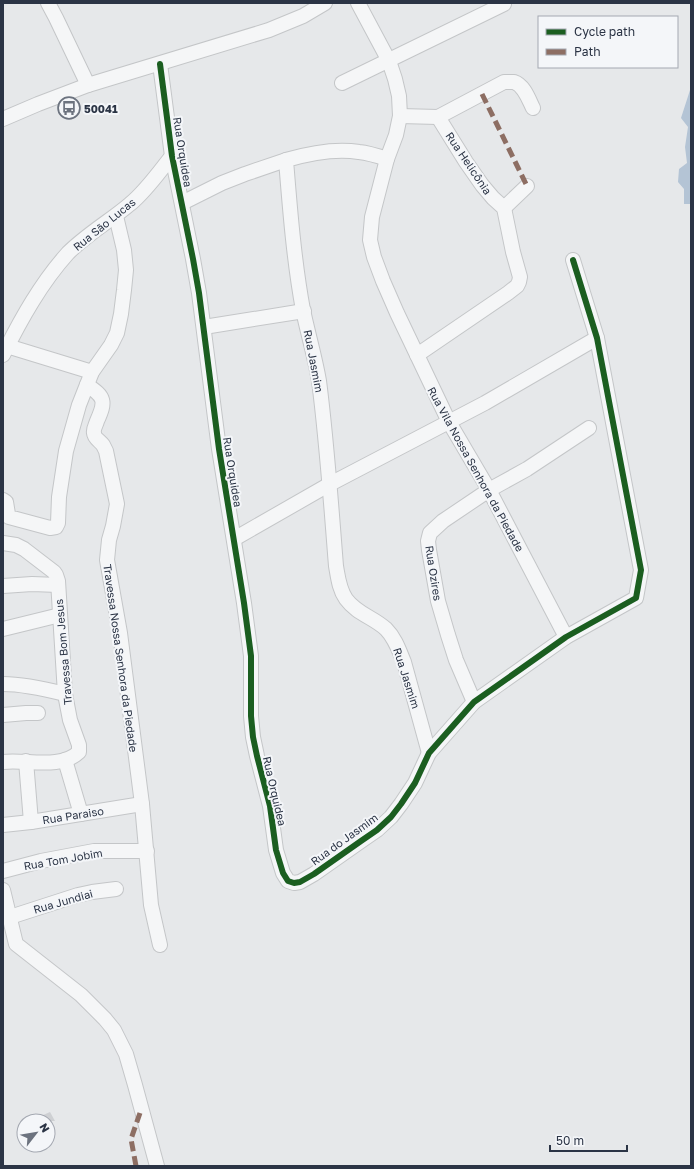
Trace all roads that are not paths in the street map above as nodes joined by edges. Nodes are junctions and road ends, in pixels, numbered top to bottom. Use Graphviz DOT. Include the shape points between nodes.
graph roads {
  1 [pos="48,3"];
  2 [pos="325,3"];
  3 [pos="358,3"];
  4 [pos="504,4"];
  5 [pos="389,61"];
  6 [pos="160,64"];
  7 [pos="342,83"];
  8 [pos="88,86"];
  9 [pos="533,108"];
  10 [pos="400,116"];
  11 [pos="438,117"];
  12 [pos="3,119"];
  13 [pos="172,156"];
  14 [pos="387,159"];
  15 [pos="286,160"];
  16 [pos="527,186"];
  17 [pos="182,202"];
  18 [pos="504,208"];
  19 [pos="116,216"];
  20 [pos="573,260"];
  21 [pos="304,311"];
  22 [pos="204,327"];
  23 [pos="597,338"];
  24 [pos="5,350"];
  25 [pos="416,356"];
  26 [pos="92,372"];
  27 [pos="87,385"];
  28 [pos="449,422"];
  29 [pos="589,428"];
  30 [pos="330,484"];
  31 [pos="489,490"];
  32 [pos="3,500"];
  33 [pos="234,539"];
  34 [pos="3,543"];
  35 [pos="57,580"];
  36 [pos="3,586"];
  37 [pos="60,615"];
  38 [pos="3,629"];
  39 [pos="566,637"];
  40 [pos="3,684"];
  41 [pos="66,694"];
  42 [pos="474,702"];
  43 [pos="38,713"];
  44 [pos="3,715"];
  45 [pos="429,753"];
  46 [pos="65,760"];
  47 [pos="26,761"];
  48 [pos="3,762"];
  49 [pos="142,804"];
  50 [pos="81,814"];
  51 [pos="31,822"];
  52 [pos="3,825"];
  53 [pos="147,852"];
  54 [pos="3,871"];
  55 [pos="288,881"];
  56 [pos="116,889"];
  57 [pos="3,890"];
  58 [pos="10,917"];
  59 [pos="10,942"];
  60 [pos="160,945"];
  61 [pos="157,1166"];
  1 -- 8 [label="street"];
  2 -- 6 [label="street" via="303,16 269,30"];
  3 -- 5 [label="street, Rua Vila Nossa Senhora da Piedade"];
  4 -- 5 [label="street"];
  5 -- 7 [label="street"];
  5 -- 10 [label="street, Rua Vila Nossa Senhora da Piedade" via="399,96"];
  6 -- 8 [label="street"];
  6 -- 13 [label="street, Rua Orquidea"];
  8 -- 12 [label="street"];
  9 -- 11 [label="street" via="518,85 514,82 504,82"];
  10 -- 11 [label="street"];
  10 -- 14 [label="street, Rua Vila Nossa Senhora da Piedade"];
  11 -- 18 [label="street, Rua Helicônia" via="482,185"];
  13 -- 17 [label="street, Rua Orquidea"];
  13 -- 19 [label="street, Rua São Lucas" via="144,191"];
  14 -- 15 [label="street" via="342,150 308,153"];
  14 -- 25 [label="street, Rua Vila Nossa Senhora da Piedade" via="372,217 370,240 383,281"];
  15 -- 17 [label="street" via="233,178"];
  15 -- 21 [label="street, Rua Jasmim"];
  16 -- 18 [label="street"];
  17 -- 22 [label="street, Rua Orquidea"];
  18 -- 25 [label="street" via="519,282 508,293"];
  19 -- 24 [label="street, Rua São Lucas" via="84,238 55,269 38,292"];
  19 -- 26 [label="street" via="126,270 121,314 117,333 111,345"];
  20 -- 23 [label="street"];
  21 -- 22 [label="street"];
  21 -- 30 [label="street, Rua Jasmim" via="326,432"];
  22 -- 33 [label="street, Rua Orquidea" via="219,449"];
  23 -- 28 [label="street"];
  23 -- 39 [label="street, Rua do Jasmim" via="641,570 636,598"];
  24 -- 26 [label="street"];
  25 -- 28 [label="street, Rua Vila Nossa Senhora da Piedade"];
  26 -- 27 [label="street"];
  27 -- 32 [label="street" via="66,451 56,527 50,528 8,516 6,502"];
  27 -- 49 [label="street, Travessa Nossa Senhora da Piedade" via="99,394 103,403 94,427 94,436 106,451 117,504 107,560 120,633"];
  28 -- 30 [label="street"];
  28 -- 31 [label="street, Rua Vila Nossa Senhora da Piedade"];
  29 -- 31 [label="street, Rua Ozires" via="534,465"];
  30 -- 33 [label="street"];
  30 -- 45 [label="street, Rua Jasmim" via="336,566 342,591 355,609 386,629 392,636 404,662"];
  31 -- 39 [label="street, Rua Vila Nossa Senhora da Piedade"];
  31 -- 42 [label="street, Rua Ozires" via="443,521 430,533 428,541 438,601 456,660"];
  33 -- 55 [label="street, Rua Orquidea" via="251,656 253,737 270,806 278,857"];
  34 -- 35 [label="street" via="24,549 50,568"];
  35 -- 36 [label="street"];
  35 -- 37 [label="street, Travessa Bom Jesus"];
  37 -- 38 [label="street"];
  37 -- 41 [label="street, Travessa Bom Jesus"];
  39 -- 42 [label="street, Rua do Jasmim"];
  40 -- 41 [label="street"];
  41 -- 46 [label="street, Travessa Bom Jesus" via="79,752"];
  42 -- 45 [label="street, Rua do Jasmim"];
  43 -- 44 [label="street"];
  45 -- 55 [label="street, Rua do Jasmim" via="401,804 377,830 306,879 294,883"];
  46 -- 47 [label="street" via="40,763"];
  46 -- 50 [label="street"];
  47 -- 48 [label="street"];
  47 -- 51 [label="street"];
  49 -- 50 [label="street, Rua Paraiso"];
  49 -- 53 [label="street, Travessa Nossa Senhora da Piedade"];
  50 -- 51 [label="street, Rua Paraiso"];
  51 -- 52 [label="street, Rua Paraiso"];
  53 -- 54 [label="street, Rua Tom Jobim" via="94,852 40,861"];
  53 -- 60 [label="street, Travessa Nossa Senhora da Piedade" via="151,905"];
  56 -- 58 [label="street, Rua Jundiai" via="78,895"];
  57 -- 58 [label="street"];
  58 -- 59 [label="street"];
  59 -- 61 [label="street" via="81,995 114,1030 128,1060"];
}
